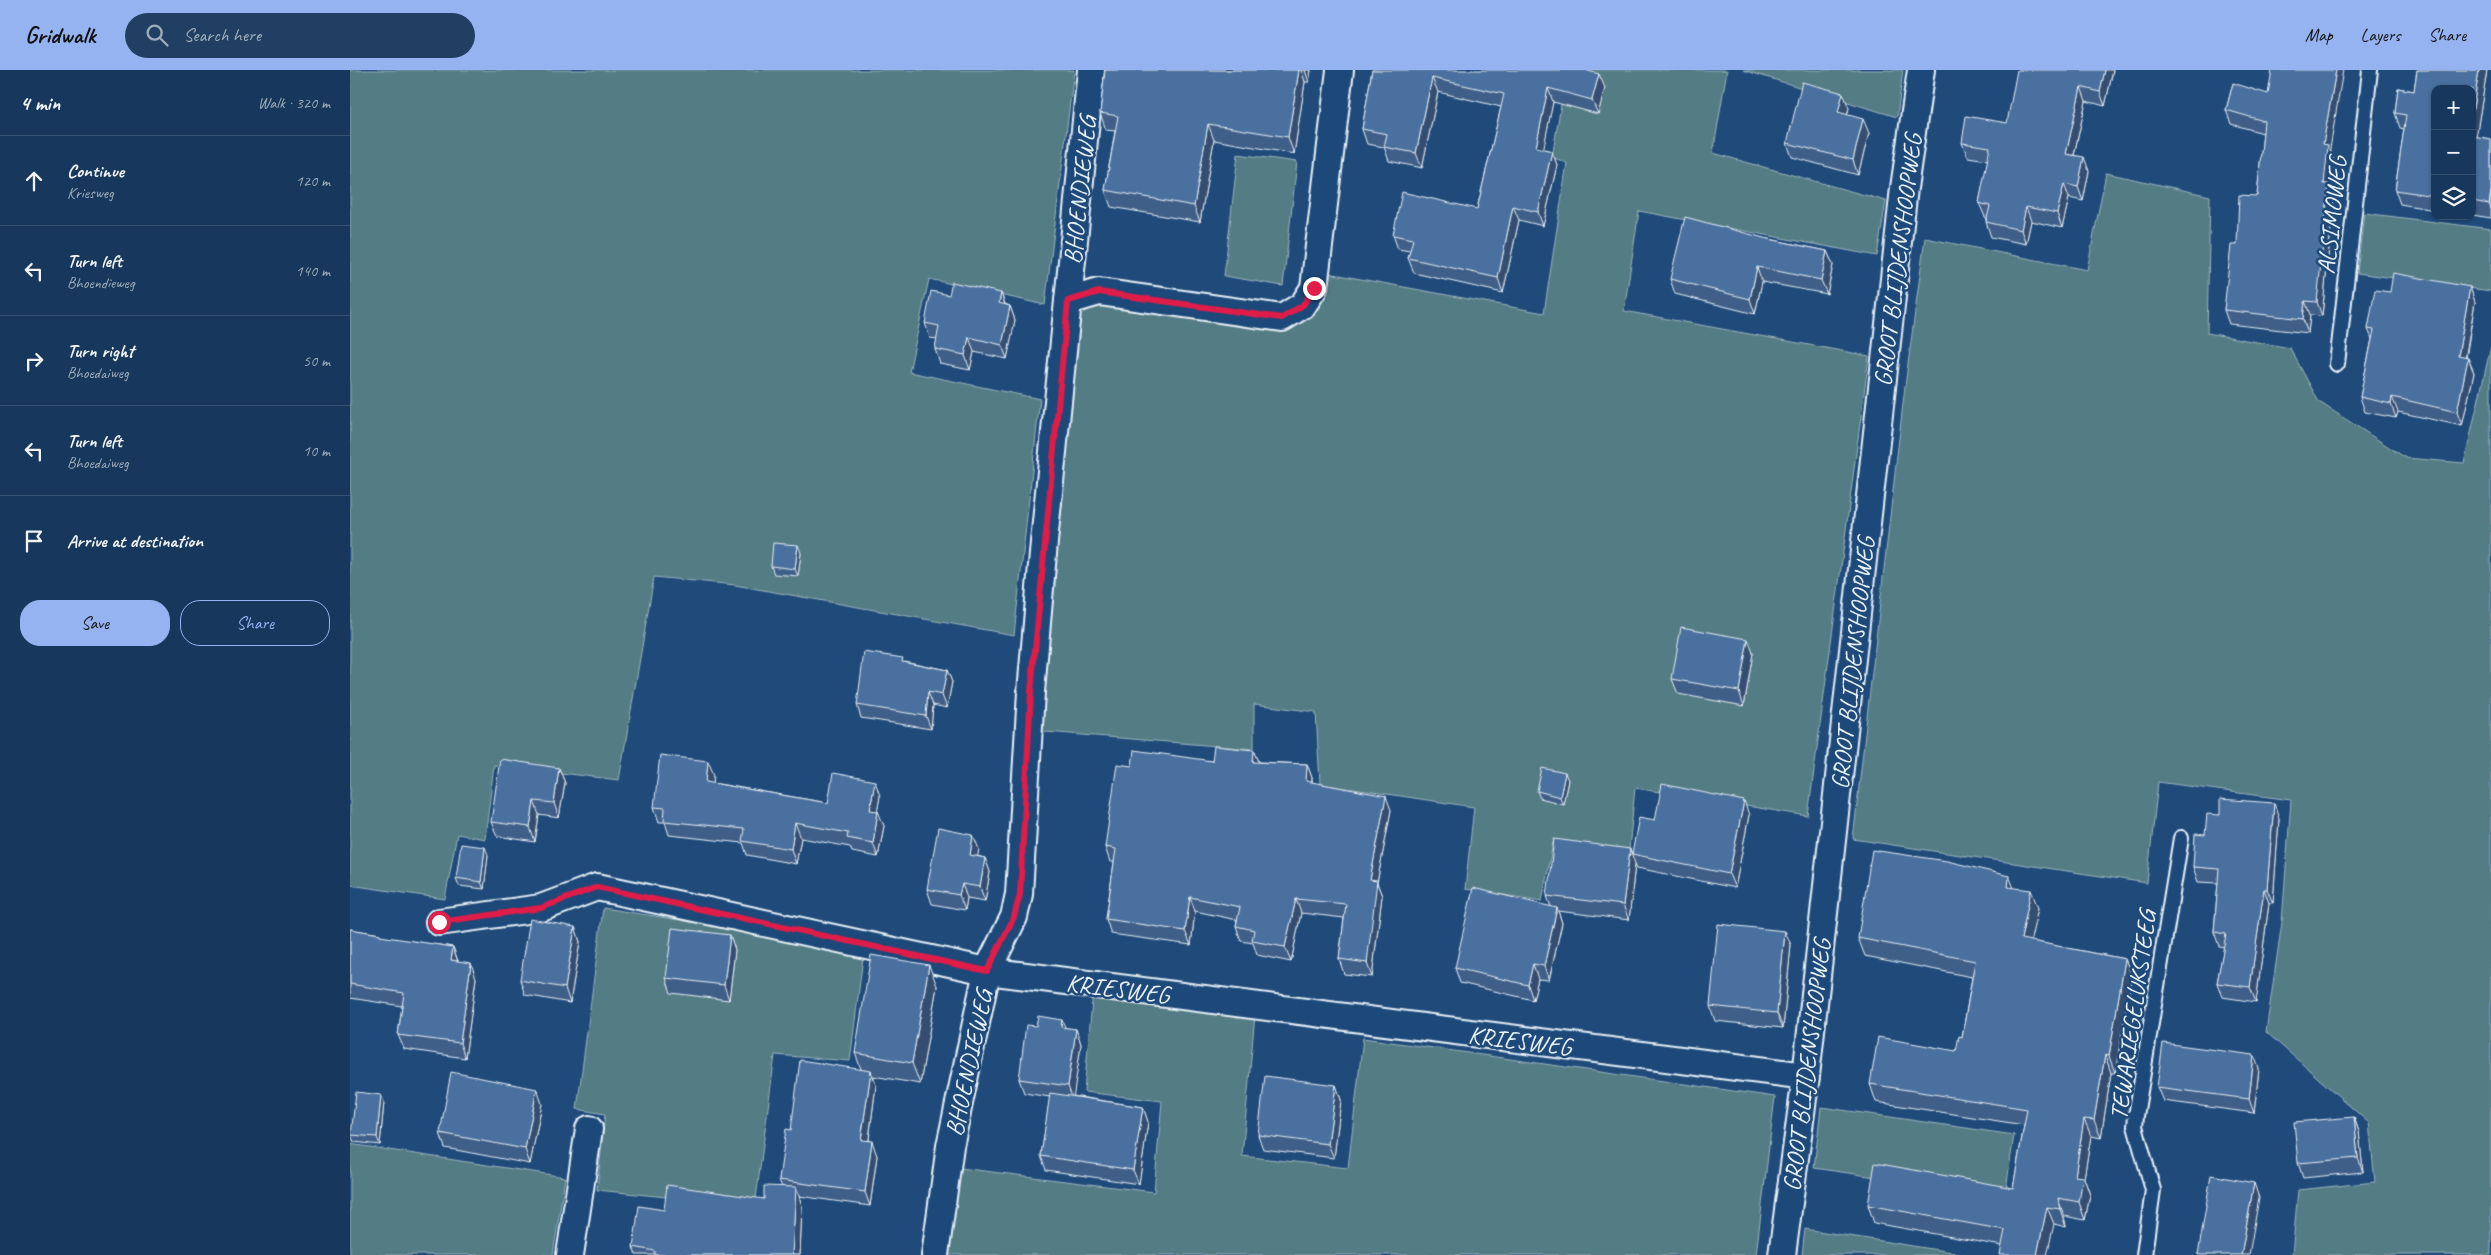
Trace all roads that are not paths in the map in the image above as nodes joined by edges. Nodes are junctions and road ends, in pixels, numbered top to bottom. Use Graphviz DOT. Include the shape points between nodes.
graph roads {
  1 [pos="1091,70"];
  2 [pos="1340,70"];
  3 [pos="1921,70"];
  4 [pos="2370,70"];
  5 [pos="1068,301"];
  6 [pos="2338,364"];
  7 [pos="2181,838"];
  8 [pos="439,922"];
  9 [pos="987,971"];
  10 [pos="1806,1076"];
  11 [pos="589,1129"];
  12 [pos="570,1255"];
  13 [pos="935,1255"];
  14 [pos="1782,1255"];
  15 [pos="2144,1255"];
  1 -- 5 [label="street, BHOENDIEWEG"];
  2 -- 5 [label="street" via="1314,288 1303,305 1282,318 1099,292"];
  3 -- 10 [label="street, GROOT BLIJDENSHOOPWEG" via="1904,188"];
  4 -- 6 [label="lane, ALSIMOWEG"];
  5 -- 9 [label="street, BHOENDIEWEG" via="1031,692 1020,894 1014,917"];
  7 -- 15 [label="lane, TEWARIEGELUKSTEEG" via="2135,1121 2153,1190"];
  8 -- 9 [label="street, KRIESWEG" via="541,908 597,887"];
  9 -- 10 [label="street, KRIESWEG"];
  9 -- 13 [label="street, BHOENDIEWEG" via="950,1146"];
  10 -- 14 [label="street, GROOT BLIJDENSHOOPWEG"];
  11 -- 12 [label="street"];
}
